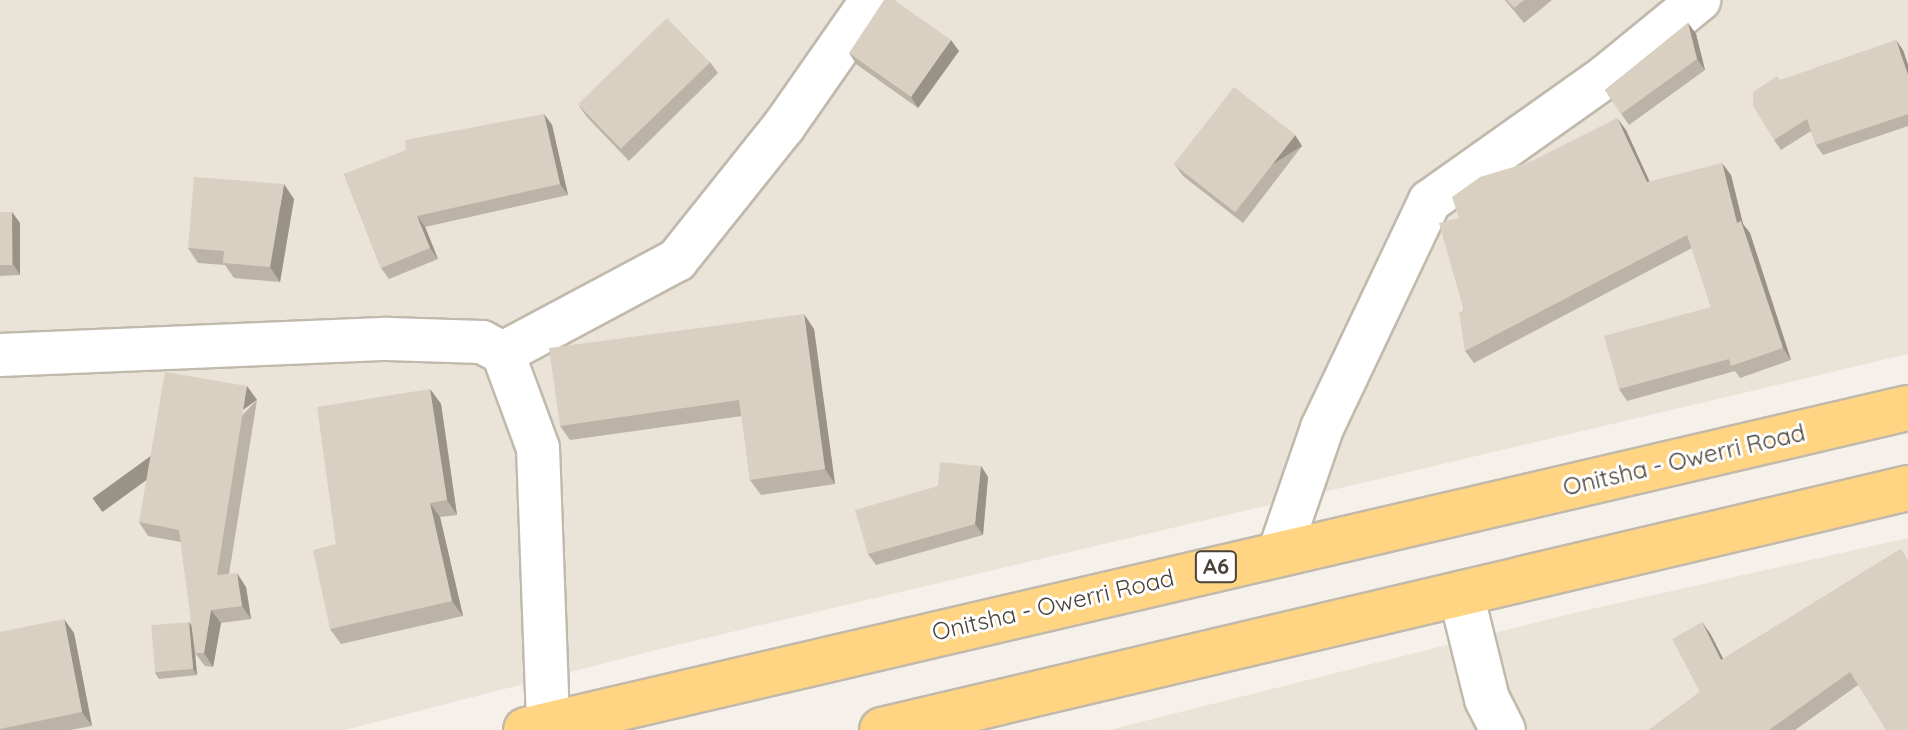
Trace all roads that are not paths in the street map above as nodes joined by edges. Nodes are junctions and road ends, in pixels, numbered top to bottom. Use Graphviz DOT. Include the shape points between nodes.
graph roads {
  1 [pos="872,0"];
  2 [pos="1699,0"];
  3 [pos="503,353"];
  4 [pos="0,355"];
  5 [pos="1908,408"];
  6 [pos="1908,488"];
  7 [pos="1279,553"];
  8 [pos="1461,594"];
  9 [pos="537,727"];
  10 [pos="882,730"];
  11 [pos="1503,730"];
  1 -- 3 [label="street" via="784,126 677,260"];
  2 -- 7 [label="street" via="1605,77 1430,201 1322,428"];
  3 -- 4 [label="street" via="482,342 388,339"];
  3 -- 9 [label="street" via="538,448"];
  5 -- 7 [label="highway, Onitsha - Owerri Road / A6"];
  6 -- 8 [label="highway"];
  7 -- 9 [label="highway, Onitsha - Owerri Road / A6"];
  8 -- 10 [label="highway"];
  8 -- 11 [label="street" via="1487,699"];
}
